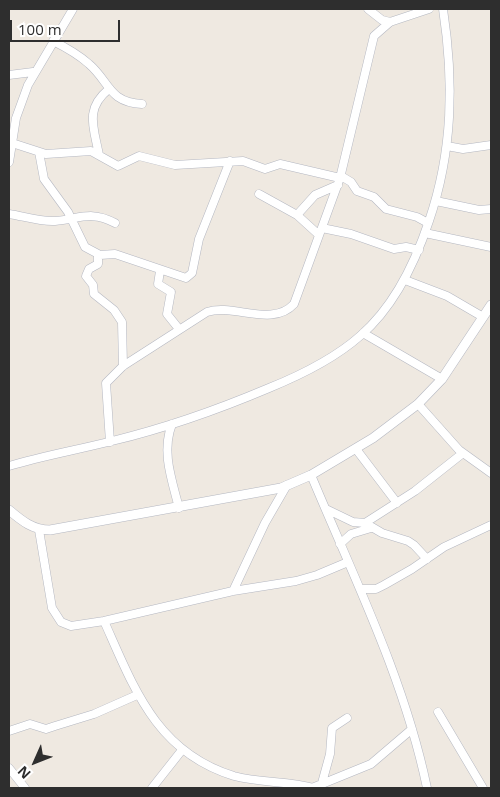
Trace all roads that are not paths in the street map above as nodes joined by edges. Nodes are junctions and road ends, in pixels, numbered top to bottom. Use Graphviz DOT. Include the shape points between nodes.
graph roads {
  1 [pos="62,9"];
  2 [pos="368,9"];
  3 [pos="429,9"];
  4 [pos="443,9"];
  5 [pos="71,12"];
  6 [pos="390,22"];
  7 [pos="53,41"];
  8 [pos="34,72"];
  9 [pos="9,75"];
  10 [pos="109,89"];
  11 [pos="142,104"];
  12 [pos="11,128"];
  13 [pos="12,143"];
  14 [pos="491,145"];
  15 [pos="447,146"];
  16 [pos="39,152"];
  17 [pos="99,155"];
  18 [pos="230,161"];
  19 [pos="9,162"];
  20 [pos="340,180"];
  21 [pos="259,194"];
  22 [pos="436,201"];
  23 [pos="491,209"];
  24 [pos="9,214"];
  25 [pos="297,215"];
  26 [pos="71,219"];
  27 [pos="115,223"];
  28 [pos="428,223"];
  29 [pos="321,231"];
  30 [pos="425,234"];
  31 [pos="491,247"];
  32 [pos="419,250"];
  33 [pos="98,255"];
  34 [pos="160,271"];
  35 [pos="404,280"];
  36 [pos="491,305"];
  37 [pos="483,317"];
  38 [pos="179,329"];
  39 [pos="363,333"];
  40 [pos="123,366"];
  41 [pos="442,379"];
  42 [pos="418,404"];
  43 [pos="172,424"];
  44 [pos="110,442"];
  45 [pos="356,449"];
  46 [pos="463,453"];
  47 [pos="9,466"];
  48 [pos="491,473"];
  49 [pos="312,475"];
  50 [pos="287,485"];
  51 [pos="397,503"];
  52 [pos="179,508"];
  53 [pos="326,509"];
  54 [pos="9,510"];
  55 [pos="368,525"];
  56 [pos="491,525"];
  57 [pos="39,530"];
  58 [pos="340,544"];
  59 [pos="427,559"];
  60 [pos="348,562"];
  61 [pos="360,588"];
  62 [pos="233,591"];
  63 [pos="104,621"];
  64 [pos="137,695"];
  65 [pos="438,712"];
  66 [pos="347,718"];
  67 [pos="412,729"];
  68 [pos="9,731"];
  69 [pos="182,750"];
  70 [pos="9,768"];
  71 [pos="322,783"];
  72 [pos="25,788"];
  73 [pos="152,788"];
  74 [pos="313,788"];
  75 [pos="427,788"];
  76 [pos="483,788"];
  1 -- 5 [label="street"];
  2 -- 6 [label="street"];
  3 -- 6 [label="street"];
  4 -- 15 [label="street" via="451,85"];
  5 -- 7 [label="street"];
  6 -- 20 [label="street" via="374,36"];
  7 -- 8 [label="street"];
  7 -- 10 [label="street" via="88,63"];
  8 -- 9 [label="street"];
  8 -- 12 [label="street"];
  10 -- 11 [label="street" via="124,102"];
  10 -- 17 [label="street" via="96,100 92,116"];
  12 -- 13 [label="street"];
  13 -- 16 [label="street"];
  13 -- 19 [label="street"];
  14 -- 15 [label="street" via="463,149"];
  15 -- 22 [label="street"];
  16 -- 17 [label="street" via="55,154 87,150"];
  16 -- 26 [label="street" via="44,179"];
  17 -- 18 [label="street" via="118,166 139,156 175,165"];
  18 -- 20 [label="street" via="251,162 265,169 278,164 295,166"];
  18 -- 34 [label="street" via="190,276 182,278"];
  20 -- 25 [label="street" via="315,195"];
  20 -- 28 [label="street" via="350,182 358,191 374,197 386,209"];
  20 -- 29 [label="street"];
  21 -- 25 [label="street"];
  22 -- 23 [label="street" via="479,210"];
  22 -- 28 [label="street"];
  24 -- 26 [label="street" via="50,221"];
  25 -- 29 [label="street"];
  26 -- 27 [label="street" via="96,215"];
  26 -- 33 [label="street" via="85,247"];
  28 -- 30 [label="street"];
  29 -- 32 [label="street" via="351,234 394,249"];
  29 -- 38 [label="street" via="297,298 289,310 273,314 212,310"];
  30 -- 31 [label="street"];
  30 -- 32 [label="street"];
  32 -- 35 [label="street"];
  33 -- 34 [label="street" via="115,254"];
  33 -- 40 [label="street" via="98,264 86,276 97,298 114,310 122,322"];
  34 -- 38 [label="street" via="158,284 172,292 168,314"];
  35 -- 37 [label="street" via="447,296"];
  35 -- 39 [label="street"];
  36 -- 37 [label="street"];
  37 -- 41 [label="street"];
  38 -- 40 [label="street"];
  39 -- 41 [label="street"];
  39 -- 43 [label="street" via="331,358 300,374 213,412"];
  40 -- 44 [label="street" via="106,383"];
  41 -- 42 [label="street"];
  42 -- 45 [label="street"];
  42 -- 46 [label="street"];
  43 -- 44 [label="street"];
  43 -- 52 [label="street" via="166,445"];
  44 -- 47 [label="street"];
  45 -- 49 [label="street"];
  45 -- 51 [label="street"];
  46 -- 48 [label="street"];
  46 -- 51 [label="street"];
  49 -- 50 [label="street"];
  49 -- 53 [label="street"];
  50 -- 52 [label="street"];
  50 -- 62 [label="street"];
  51 -- 55 [label="street"];
  52 -- 57 [label="street"];
  53 -- 55 [label="street" via="353,522"];
  53 -- 58 [label="street"];
  54 -- 57 [label="street"];
  55 -- 58 [label="street"];
  55 -- 59 [label="street" via="408,540"];
  56 -- 59 [label="street" via="444,547"];
  57 -- 63 [label="street" via="52,608 62,622 71,626"];
  58 -- 60 [label="street"];
  59 -- 61 [label="street" via="376,589"];
  60 -- 61 [label="street"];
  60 -- 62 [label="street" via="296,581"];
  61 -- 67 [label="street" via="406,705"];
  62 -- 63 [label="street"];
  63 -- 64 [label="street"];
  64 -- 68 [label="street" via="94,714 46,729 30,724"];
  64 -- 69 [label="street" via="150,716"];
  65 -- 76 [label="street"];
  66 -- 71 [label="street" via="332,728 330,754"];
  67 -- 71 [label="street" via="367,767"];
  67 -- 75 [label="street"];
  69 -- 73 [label="street"];
  69 -- 74 [label="street" via="233,775"];
  70 -- 72 [label="street"];
  71 -- 74 [label="street"];
}
